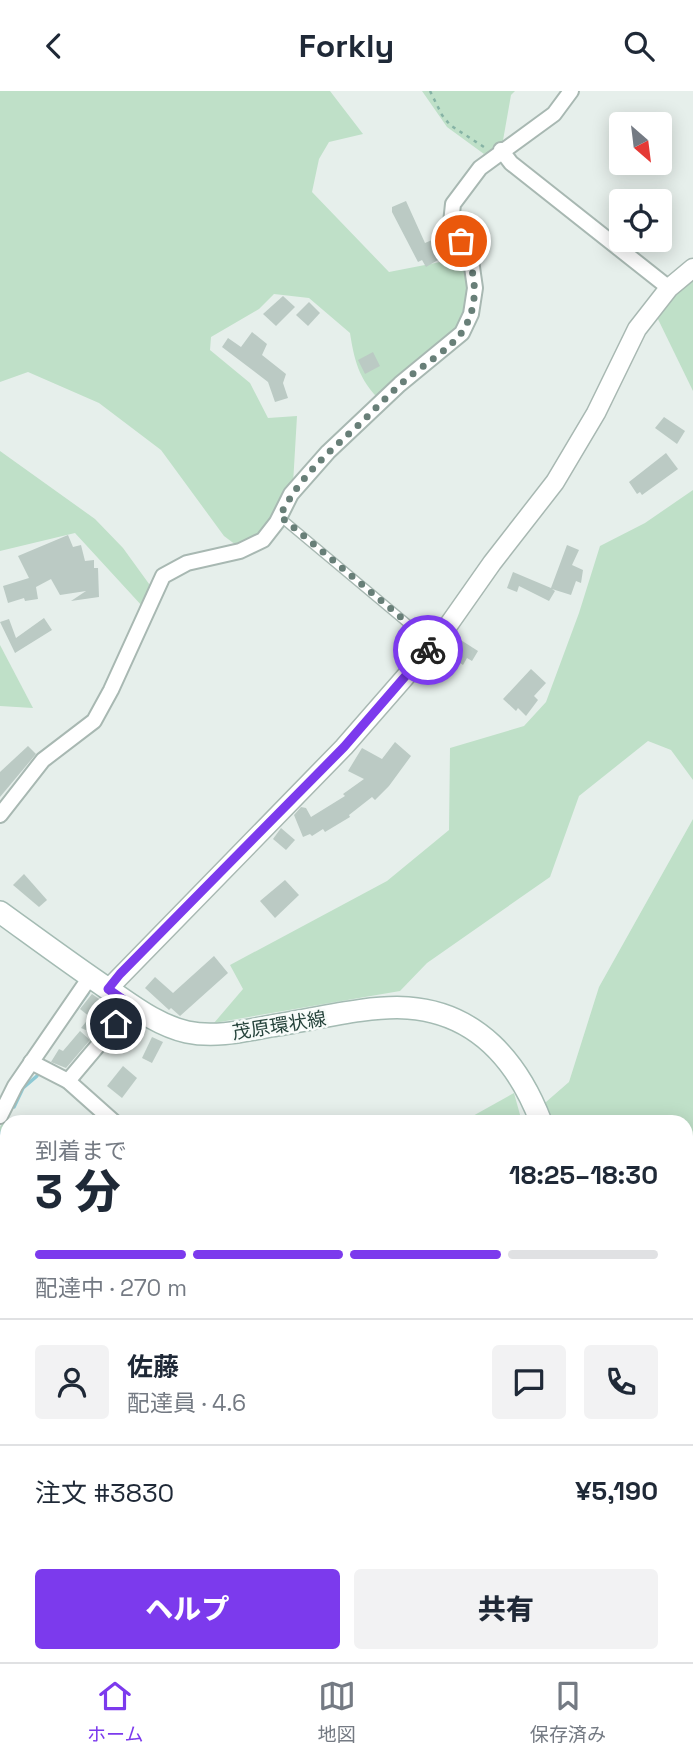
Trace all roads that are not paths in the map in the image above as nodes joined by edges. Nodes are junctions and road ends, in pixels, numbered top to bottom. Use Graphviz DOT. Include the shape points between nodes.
graph roads {
  1 [pos="571,91"];
  2 [pos="498,153"];
  3 [pos="693,268"];
  4 [pos="669,288"];
  5 [pos="280,516"];
  6 [pos="433,644"];
  7 [pos="0,815"];
  8 [pos="0,912"];
  9 [pos="90,977"];
  10 [pos="108,989"];
  11 [pos="131,1005"];
  12 [pos="31,1062"];
  13 [pos="68,1080"];
  14 [pos="0,1115"];
  15 [pos="106,1115"];
  16 [pos="538,1115"];
  1 -- 2 [label="street" via="554,114"];
  2 -- 4 [label="street"];
  2 -- 5 [label="street" via="480,168 453,204 451,223 471,260 475,288 462,333 328,452 291,494"];
  3 -- 4 [label="street"];
  4 -- 6 [label="street" via="637,330 596,414 555,482"];
  5 -- 6 [label="lane"];
  5 -- 7 [label="street" via="263,540 240,551 187,563 163,576 94,721 43,760"];
  6 -- 10 [label="street" via="344,747"];
  8 -- 9 [label="main road, 茂原環状線"];
  9 -- 10 [label="main road, 茂原環状線"];
  9 -- 12 [label="street"];
  10 -- 11 [label="main road, 茂原環状線"];
  11 -- 13 [label="street"];
  11 -- 16 [label="main road, 茂原環状線" via="157,1022 188,1032 221,1035 371,1010 424,1010 461,1023 491,1041 514,1068"];
  12 -- 13 [label="street"];
  12 -- 14 [label="street"];
  13 -- 15 [label="street"];
}
